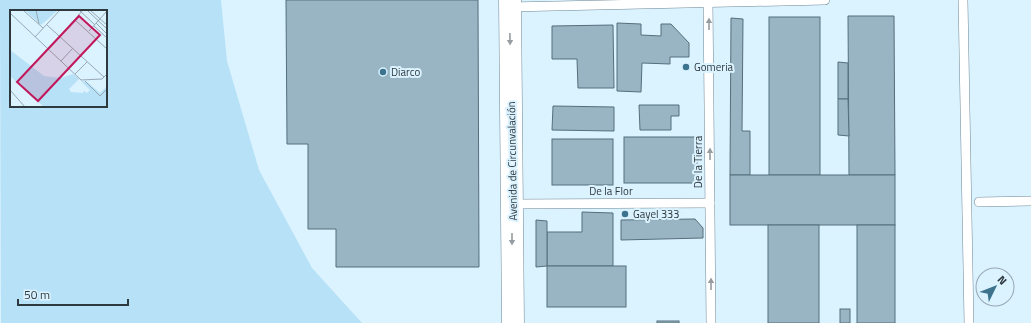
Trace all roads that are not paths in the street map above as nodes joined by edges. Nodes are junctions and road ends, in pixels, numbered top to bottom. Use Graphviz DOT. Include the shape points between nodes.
graph roads {
  1 [pos="825,0"];
  2 [pos="963,0"];
  3 [pos="708,1"];
  4 [pos="510,4"];
  5 [pos="1031,201"];
  6 [pos="979,202"];
  7 [pos="710,203"];
  8 [pos="512,204"];
  9 [pos="513,323"];
  10 [pos="711,323"];
  11 [pos="969,323"];
  1 -- 3 [label="lane"];
  2 -- 11 [label="lane"];
  3 -- 4 [label="lane"];
  7 -- 3 [label="lane, De la Tierra, one-way"];
  4 -- 8 [label="street, Avenida de Circunvalación, one-way"];
  5 -- 6 [label="lane"];
  7 -- 8 [label="lane, De la Flor"];
  10 -- 7 [label="lane, De la Tierra, one-way"];
  8 -- 9 [label="street, Avenida de Circunvalación, one-way"];
}
